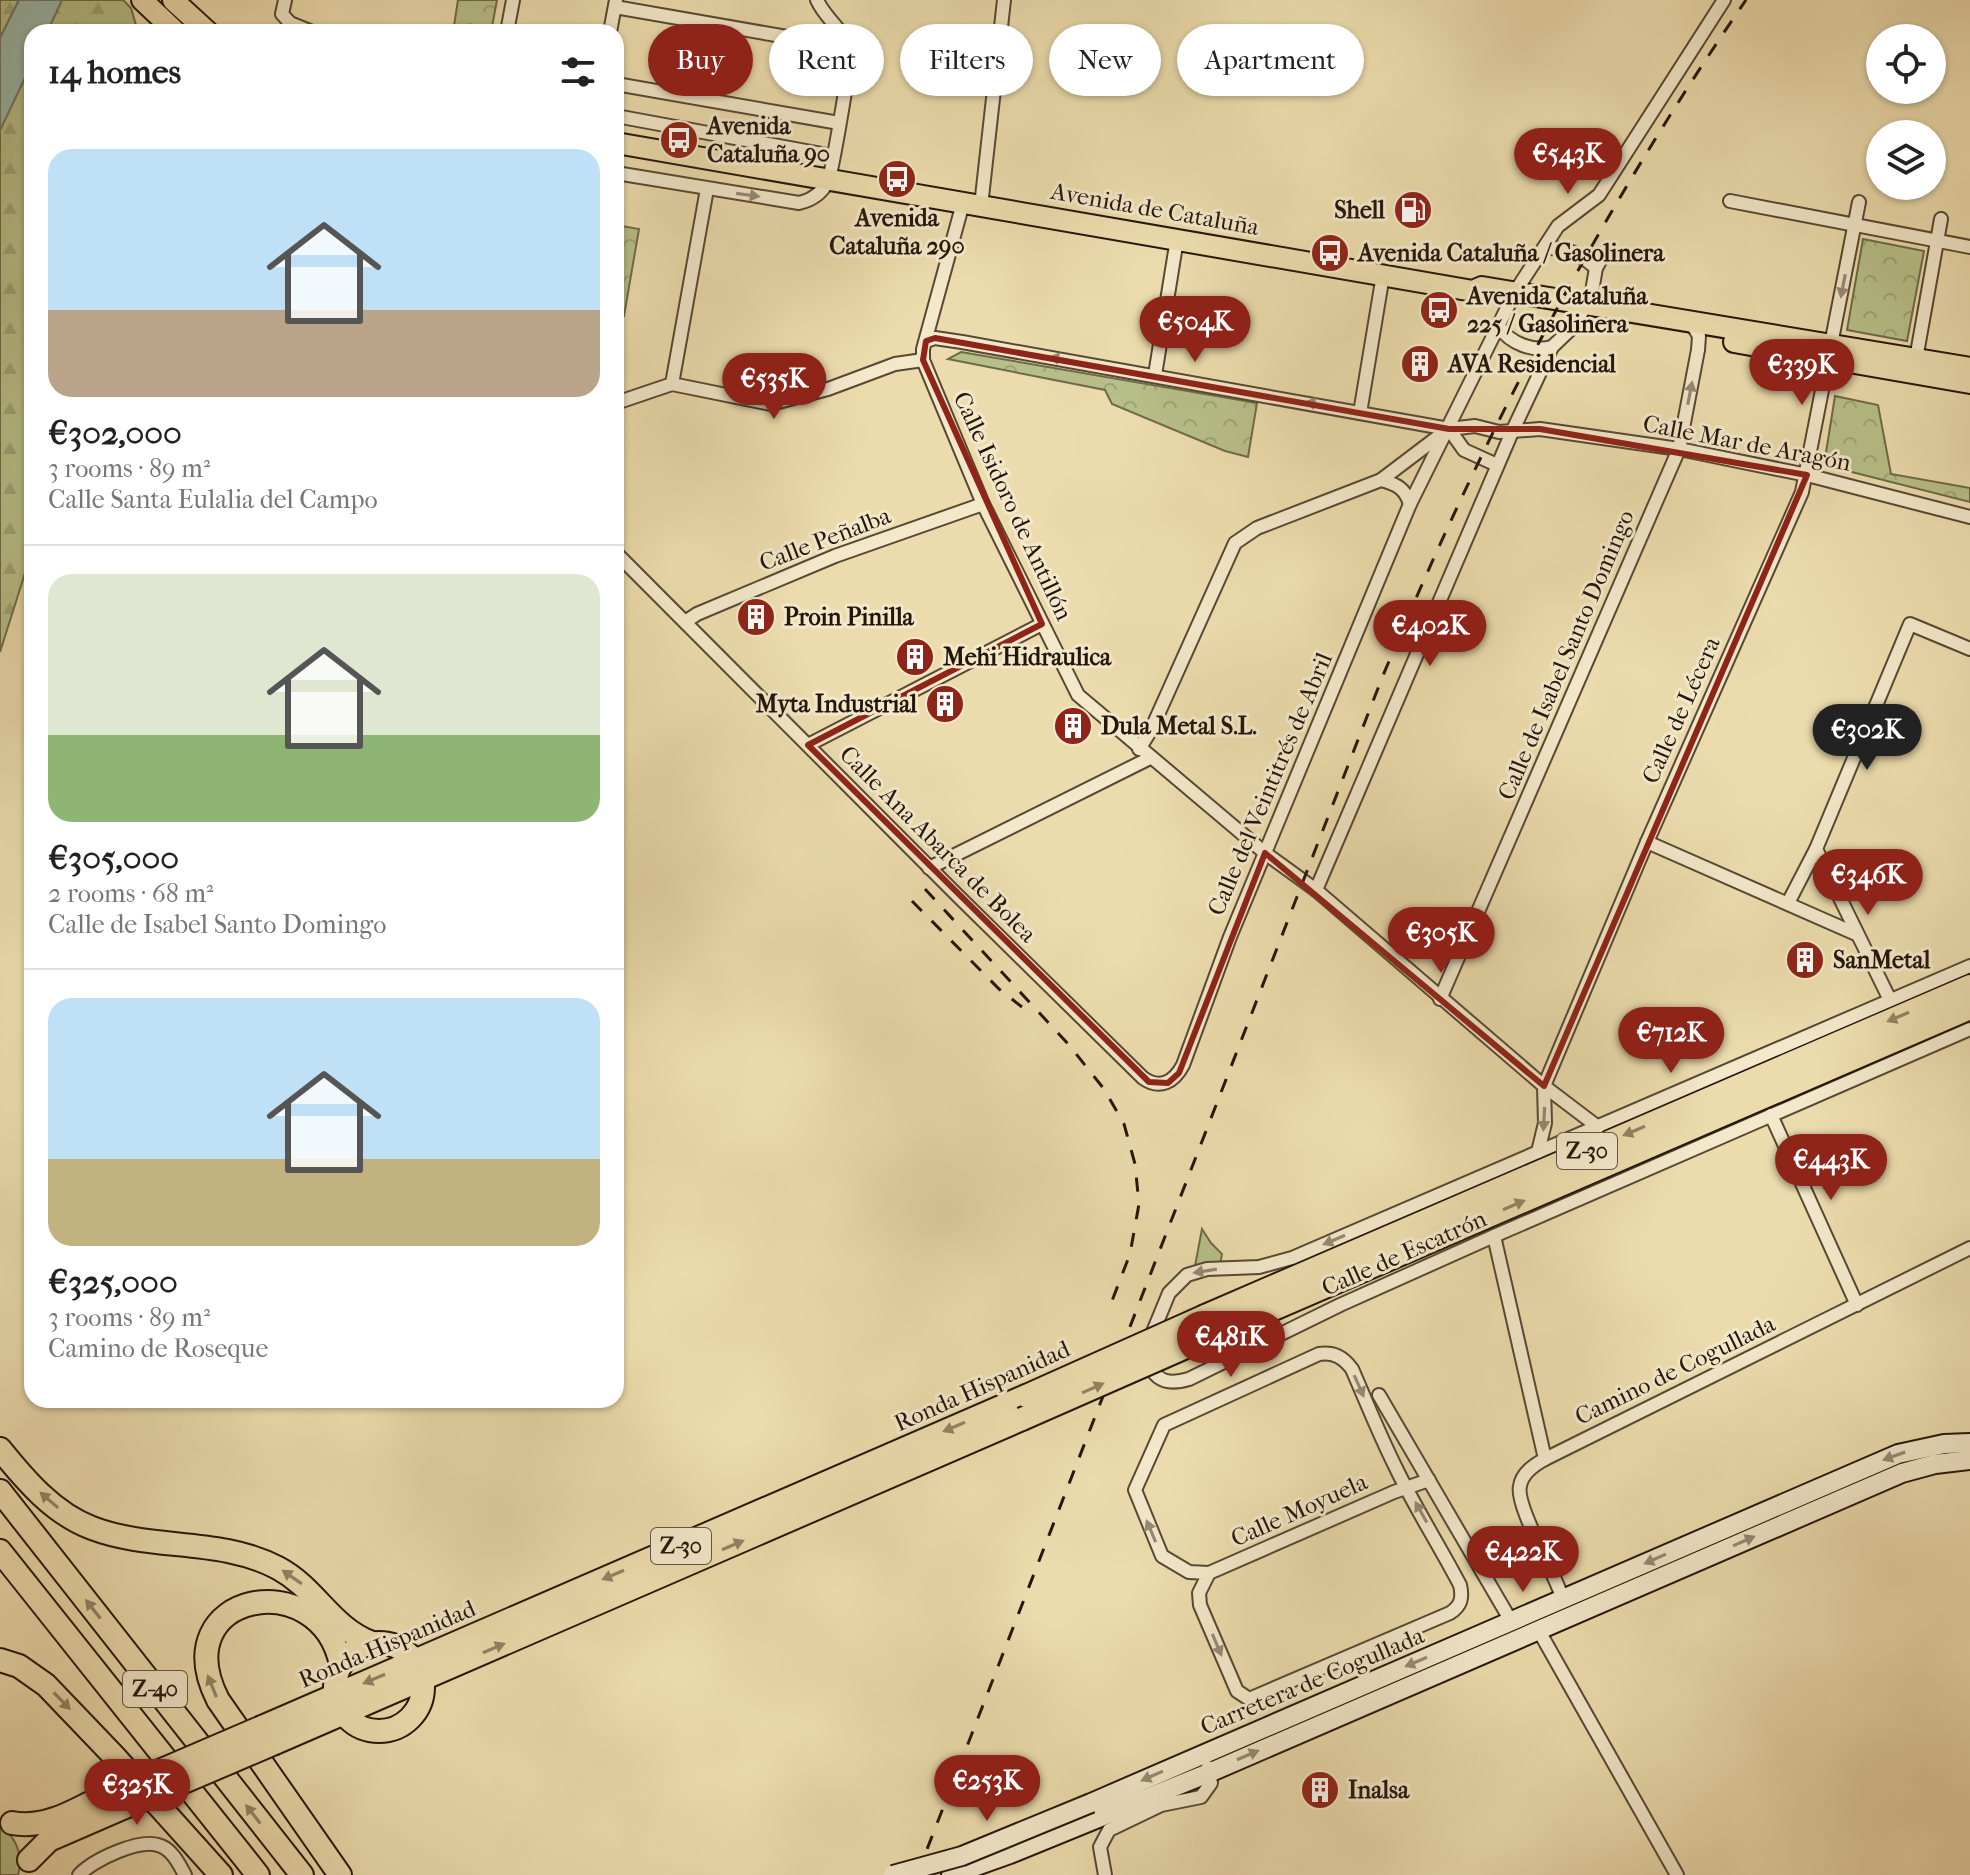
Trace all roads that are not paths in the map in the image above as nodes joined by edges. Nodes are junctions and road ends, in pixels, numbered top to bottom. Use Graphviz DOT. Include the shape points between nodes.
graph roads {
  1 [pos="173,0"];
  2 [pos="285,0"];
  3 [pos="513,0"];
  4 [pos="817,0"];
  5 [pos="1004,0"];
  6 [pos="1724,0"];
  7 [pos="145,3"];
  8 [pos="615,3"];
  9 [pos="827,17"];
  10 [pos="167,24"];
  11 [pos="199,24"];
  12 [pos="292,24"];
  13 [pos="508,24"];
  14 [pos="611,24"];
  15 [pos="824,24"];
  16 [pos="832,24"];
  17 [pos="769,31"];
  18 [pos="624,85"];
  19 [pos="843,96"];
  20 [pos="624,117"];
  21 [pos="839,123"];
  22 [pos="624,144"];
  23 [pos="833,156"];
  24 [pos="624,174"];
  25 [pos="829,180"];
  26 [pos="707,189"];
  27 [pos="1730,201"];
  28 [pos="1859,202"];
  29 [pos="972,204"];
  30 [pos="1941,219"];
  31 [pos="1854,226"];
  32 [pos="1177,239"];
  33 [pos="1937,241"];
  34 [pos="1970,247"];
  35 [pos="1545,248"];
  36 [pos="1605,252"];
  37 [pos="1596,268"];
  38 [pos="1383,275"];
  39 [pos="1513,298"];
  40 [pos="1584,309"];
  41 [pos="1499,327"];
  42 [pos="1695,328"];
  43 [pos="930,337"];
  44 [pos="1552,347"];
  45 [pos="1831,352"];
  46 [pos="1916,359"];
  47 [pos="923,360"];
  48 [pos="1970,368"];
  49 [pos="1155,375"];
  50 [pos="1970,383"];
  51 [pos="672,384"];
  52 [pos="624,400"];
  53 [pos="1360,413"];
  54 [pos="1449,429"];
  55 [pos="1512,432"];
  56 [pos="1679,449"];
  57 [pos="1497,465"];
  58 [pos="1807,475"];
  59 [pos="1381,480"];
  60 [pos="983,504"];
  61 [pos="1410,504"];
  62 [pos="1970,517"];
  63 [pos="624,561"];
  64 [pos="685,622"];
  65 [pos="1042,624"];
  66 [pos="1970,649"];
  67 [pos="808,745"];
  68 [pos="1139,749"];
  69 [pos="1150,758"];
  70 [pos="1647,842"];
  71 [pos="1816,849"];
  72 [pos="1265,853"];
  73 [pos="929,868"];
  74 [pos="1316,890"];
  75 [pos="1788,903"];
  76 [pos="1856,934"];
  77 [pos="1970,966"];
  78 [pos="1970,975"];
  79 [pos="1970,986"];
  80 [pos="1915,990"];
  81 [pos="1440,999"];
  82 [pos="1890,1000"];
  83 [pos="1970,1008"];
  84 [pos="1828,1028"];
  85 [pos="1970,1029"];
  86 [pos="1871,1073"];
  87 [pos="1168,1083"];
  88 [pos="1544,1086"];
  89 [pos="1673,1114"];
  90 [pos="1771,1115"];
  91 [pos="1703,1124"];
  92 [pos="1598,1127"];
  93 [pos="1538,1152"];
  94 [pos="1494,1236"];
  95 [pos="1970,1249"];
  96 [pos="1857,1305"];
  97 [pos="1208,1326"];
  98 [pos="1379,1395"];
  99 [pos="1970,1443"];
  100 [pos="0,1449"];
  101 [pos="1545,1459"];
  102 [pos="1970,1460"];
  103 [pos="1429,1480"];
  104 [pos="1407,1487"];
  105 [pos="3,1493"];
  106 [pos="0,1551"];
  107 [pos="1209,1573"];
  108 [pos="1563,1600"];
  109 [pos="1511,1621"];
  110 [pos="1539,1631"];
  111 [pos="372,1643"];
  112 [pos="0,1660"];
  113 [pos="341,1665"];
  114 [pos="419,1670"];
  115 [pos="340,1704"];
  116 [pos="1197,1756"];
  117 [pos="1211,1772"];
  118 [pos="119,1799"];
  119 [pos="1095,1810"];
  120 [pos="6,1818"];
  121 [pos="186,1834"];
  122 [pos="28,1868"];
  123 [pos="79,1875"];
  124 [pos="185,1875"];
  125 [pos="212,1875"];
  126 [pos="221,1875"];
  127 [pos="258,1875"];
  128 [pos="302,1875"];
  129 [pos="340,1875"];
  130 [pos="893,1875"];
  131 [pos="951,1875"];
  132 [pos="1105,1875"];
  133 [pos="1677,1875"];
  1 -- 11 [label="main road"];
  2 -- 12 [label="street" via="282,14"];
  3 -- 13 [label="street"];
  4 -- 9 [label="street"];
  5 -- 29 [label="street"];
  6 -- 35 [label="street, Calle del Veintitrés de Abril" via="1599,195 1558,226"];
  7 -- 10 [label="main road"];
  8 -- 14 [label="street"];
  8 -- 17 [label="street"];
  9 -- 15 [label="street"];
  9 -- 16 [label="street"];
  18 -- 21 [label="street"];
  19 -- 21 [label="street"];
  20 -- 23 [label="street"];
  21 -- 23 [label="street"];
  22 -- 25 [label="main road, Avenida de Cataluña"];
  23 -- 25 [label="street"];
  24 -- 26 [label="street"];
  26 -- 25 [label="street, one-way" via="799,203 816,196"];
  25 -- 29 [label="main road, Avenida de Cataluña"];
  26 -- 51 [label="street"];
  27 -- 31 [label="street"];
  28 -- 31 [label="street, Calle de Lécera"];
  29 -- 32 [label="main road, Avenida de Cataluña"];
  29 -- 43 [label="street"];
  30 -- 33 [label="street"];
  31 -- 33 [label="street"];
  31 -- 45 [label="street, Calle de Lécera, one-way"];
  32 -- 38 [label="main road, Avenida de Cataluña"];
  32 -- 49 [label="street"];
  33 -- 34 [label="street"];
  33 -- 46 [label="street"];
  35 -- 37 [label="street" via="1567,249"];
  35 -- 39 [label="street, Calle del Veintitrés de Abril"];
  36 -- 37 [label="street"];
  37 -- 40 [label="street"];
  38 -- 39 [label="main road, Avenida de Cataluña" via="1473,291 1480,299"];
  38 -- 53 [label="street"];
  39 -- 40 [label="main road, Avenida de Cataluña"];
  39 -- 41 [label="street, Calle del Veintitrés de Abril"];
  40 -- 42 [label="main road, Avenida de Cataluña"];
  40 -- 44 [label="street"];
  41 -- 44 [label="street" via="1521,344 1540,350"];
  41 -- 54 [label="street, Calle del Veintitrés de Abril"];
  42 -- 45 [label="main road, Avenida de Cataluña"];
  56 -- 42 [label="street, Calle de Isabel Santo Domingo, one-way"];
  43 -- 47 [label="street"];
  49 -- 43 [label="street, one-way"];
  44 -- 55 [label="street"];
  45 -- 46 [label="main road, Avenida de Cataluña"];
  45 -- 50 [label="main road, Avenida de Cataluña"];
  45 -- 58 [label="street, Calle de Lécera"];
  46 -- 48 [label="main road, Avenida de Cataluña"];
  47 -- 51 [label="street" via="771,404"];
  47 -- 60 [label="street, Calle Isidoro de Antillón"];
  53 -- 49 [label="street, one-way"];
  51 -- 52 [label="street"];
  53 -- 54 [label="street"];
  54 -- 55 [label="street" via="1475,426"];
  54 -- 57 [label="street" via="1464,450"];
  54 -- 59 [label="street"];
  54 -- 61 [label="street, Calle del Veintitrés de Abril"];
  55 -- 56 [label="street, Calle Mar de Aragón" via="1540,429"];
  55 -- 57 [label="street"];
  56 -- 58 [label="street, Calle Mar de Aragón"];
  56 -- 81 [label="street, Calle de Isabel Santo Domingo"];
  57 -- 74 [label="street"];
  58 -- 62 [label="street, Calle Mar de Aragón"];
  58 -- 70 [label="street, Calle de Lécera"];
  59 -- 61 [label="street" via="1397,484"];
  59 -- 68 [label="street" via="1257,528 1235,543"];
  60 -- 64 [label="street, Calle Peñalba" via="835,556"];
  60 -- 65 [label="street, Calle Isidoro de Antillón"];
  61 -- 72 [label="street, Calle del Veintitrés de Abril"];
  63 -- 64 [label="street, Calle Ana Abarca de Bolea"];
  64 -- 67 [label="street, Calle Ana Abarca de Bolea"];
  65 -- 67 [label="street"];
  65 -- 68 [label="street, Calle Isidoro de Antillón" via="1078,695"];
  66 -- 71 [label="street" via="1910,624"];
  67 -- 73 [label="street, Calle Ana Abarca de Bolea"];
  68 -- 69 [label="street, Calle Isidoro de Antillón"];
  69 -- 72 [label="street, Calle Isidoro de Antillón"];
  69 -- 73 [label="street"];
  70 -- 75 [label="street"];
  70 -- 88 [label="street, Calle de Lécera"];
  71 -- 75 [label="street"];
  71 -- 76 [label="street"];
  72 -- 74 [label="street, Calle Isidoro de Antillón"];
  72 -- 87 [label="street, Calle del Veintitrés de Abril" via="1183,1065"];
  73 -- 87 [label="street, Calle Ana Abarca de Bolea" via="1143,1078"];
  74 -- 81 [label="street, Calle Isidoro de Antillón"];
  75 -- 76 [label="street"];
  76 -- 82 [label="street"];
  77 -- 80 [label="street, Calle de Escatrón"];
  78 -- 80 [label="street"];
  79 -- 89 [label="highway, Ronda Hispanidad / Z-30, one-way"];
  80 -- 82 [label="street, Calle de Escatrón"];
  81 -- 88 [label="street, Calle Isidoro de Antillón"];
  82 -- 84 [label="street, Calle de Escatrón"];
  83 -- 91 [label="highway, Ronda Hispanidad / Z-30"];
  84 -- 89 [label="street, Calle de Escatrón" via="1775,1062"];
  84 -- 92 [label="street, Calle de Escatrón"];
  85 -- 86 [label="street, Calle de Escatrón"];
  86 -- 90 [label="street, Calle de Escatrón"];
  86 -- 91 [label="street, Ronda Hispanidad" via="1838,1078 1755,1113"];
  88 -- 92 [label="street, Calle Isidoro de Antillón"];
  88 -- 93 [label="street, one-way" via="1545,1123"];
  89 -- 97 [label="highway, Ronda Hispanidad / Z-30, one-way"];
  90 -- 94 [label="street, Calle de Escatrón"];
  90 -- 96 [label="street"];
  97 -- 91 [label="highway, Ronda Hispanidad / Z-30, one-way"];
  92 -- 93 [label="street, Calle de Escatrón"];
  93 -- 94 [label="street, Calle de Escatrón, one-way" via="1292,1258 1189,1274 1164,1302 1147,1350 1149,1364 1165,1382 1189,1379"];
  94 -- 101 [label="street"];
  95 -- 96 [label="street, Camino de Cogullada"];
  96 -- 101 [label="street, Camino de Cogullada"];
  97 -- 114 [label="highway, Ronda Hispanidad / Z-30, one-way, bridge" via="1026,1396"];
  114 -- 97 [label="highway, Ronda Hispanidad / Z-30, one-way, bridge" via="1022,1419"];
  98 -- 103 [label="street"];
  99 -- 108 [label="street, Carretera de Cogullada, one-way" via="1898,1454"];
  111 -- 100 [label="highway, one-way" via="339,1625 297,1580 259,1559 91,1527 52,1504"];
  101 -- 108 [label="street, Camino de Cogullada" via="1524,1476 1519,1496"];
  110 -- 102 [label="street, Carretera de Cogullada, one-way" via="1902,1473"];
  103 -- 104 [label="street, Calle Moyuela"];
  103 -- 109 [label="street"];
  104 -- 107 [label="street, Calle Moyuela"];
  107 -- 104 [label="street, Calle Moyuela, one-way" via="1199,1593 1200,1605 1245,1699 1436,1620 1459,1605 1460,1585"];
  107 -- 104 [label="street, Calle Moyuela, one-way" via="1189,1572 1162,1556 1137,1499 1137,1483 1160,1429 1319,1354 1337,1355 1352,1369"];
  128 -- 105 [label="highway, Z-40, one-way"];
  106 -- 127 [label="highway, Z-40"];
  108 -- 109 [label="street, Carretera de Cogullada"];
  109 -- 116 [label="street, Carretera de Cogullada, one-way"];
  117 -- 110 [label="street, Carretera de Cogullada, one-way"];
  110 -- 133 [label="street"];
  111 -- 113 [label="highway"];
  111 -- 114 [label="highway" via="399,1648"];
  112 -- 121 [label="highway, one-way" via="46,1685"];
  113 -- 115 [label="highway" via="335,1683"];
  129 -- 113 [label="highway, one-way" via="218,1700 206,1655 213,1633 233,1611 250,1602 273,1601 317,1621"];
  114 -- 115 [label="highway, Ronda Hispanidad / Z-30"];
  114 -- 115 [label="highway" via="419,1706 401,1726 374,1731 357,1725"];
  115 -- 118 [label="highway, Ronda Hispanidad / Z-30, bridge"];
  116 -- 117 [label="street"];
  116 -- 119 [label="street, Carretera de Cogullada, one-way"];
  117 -- 119 [label="street, Carretera de Cogullada"];
  117 -- 132 [label="street" via="1204,1793 1161,1805 1109,1830 1100,1847"];
  118 -- 120 [label="highway, Ronda Hispanidad / Z-30" via="44,1823"];
  118 -- 122 [label="highway, Ronda Hispanidad / Z-30" via="38,1848"];
  119 -- 130 [label="street, Carretera de Cogullada, bridge"];
  119 -- 131 [label="street, Carretera de Cogullada"];
  120 -- 122 [label="highway, Ronda Hispanidad / Z-30" via="24,1840"];
  121 -- 125 [label="highway" via="187,1844"];
  121 -- 126 [label="highway"];
  123 -- 124 [label="street" via="96,1861 151,1843 170,1853"];
}
